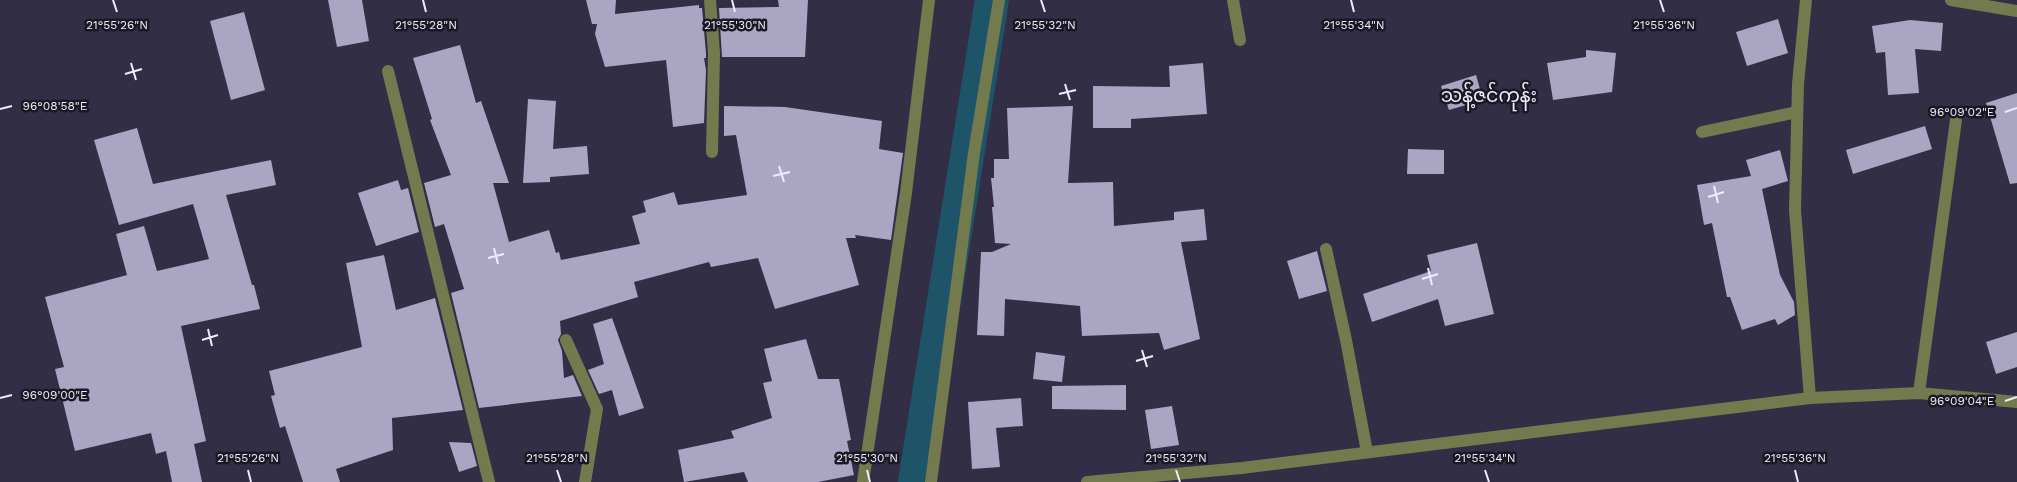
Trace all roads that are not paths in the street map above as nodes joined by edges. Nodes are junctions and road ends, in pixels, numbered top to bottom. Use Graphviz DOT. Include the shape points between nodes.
graph roads {
  1 [pos="710,0"];
  2 [pos="929,0"];
  3 [pos="999,0"];
  4 [pos="1233,0"];
  5 [pos="1806,0"];
  6 [pos="1951,0"];
  7 [pos="1972,2"];
  8 [pos="2017,10"];
  9 [pos="1240,40"];
  10 [pos="388,71"];
  11 [pos="1797,112"];
  12 [pos="1956,120"];
  13 [pos="1702,132"];
  14 [pos="712,152"];
  15 [pos="1326,249"];
  16 [pos="566,340"];
  17 [pos="1919,394"];
  18 [pos="1810,398"];
  19 [pos="2017,402"];
  20 [pos="1367,452"];
  21 [pos="489,482"];
  22 [pos="585,482"];
  23 [pos="863,482"];
  24 [pos="931,482"];
  25 [pos="1087,482"];
  1 -- 14 [label="street" via="714,53"];
  2 -- 23 [label="street" via="906,193"];
  3 -- 24 [label="street" via="974,153"];
  4 -- 9 [label="street"];
  5 -- 11 [label="street"];
  6 -- 7 [label="street"];
  7 -- 8 [label="street"];
  10 -- 21 [label="street"];
  11 -- 13 [label="street"];
  11 -- 18 [label="street" via="1795,210"];
  12 -- 17 [label="street"];
  15 -- 20 [label="street"];
  16 -- 22 [label="street" via="597,409"];
  17 -- 18 [label="street"];
  17 -- 19 [label="street"];
  18 -- 20 [label="street"];
  20 -- 25 [label="street" via="1242,468"];
}
